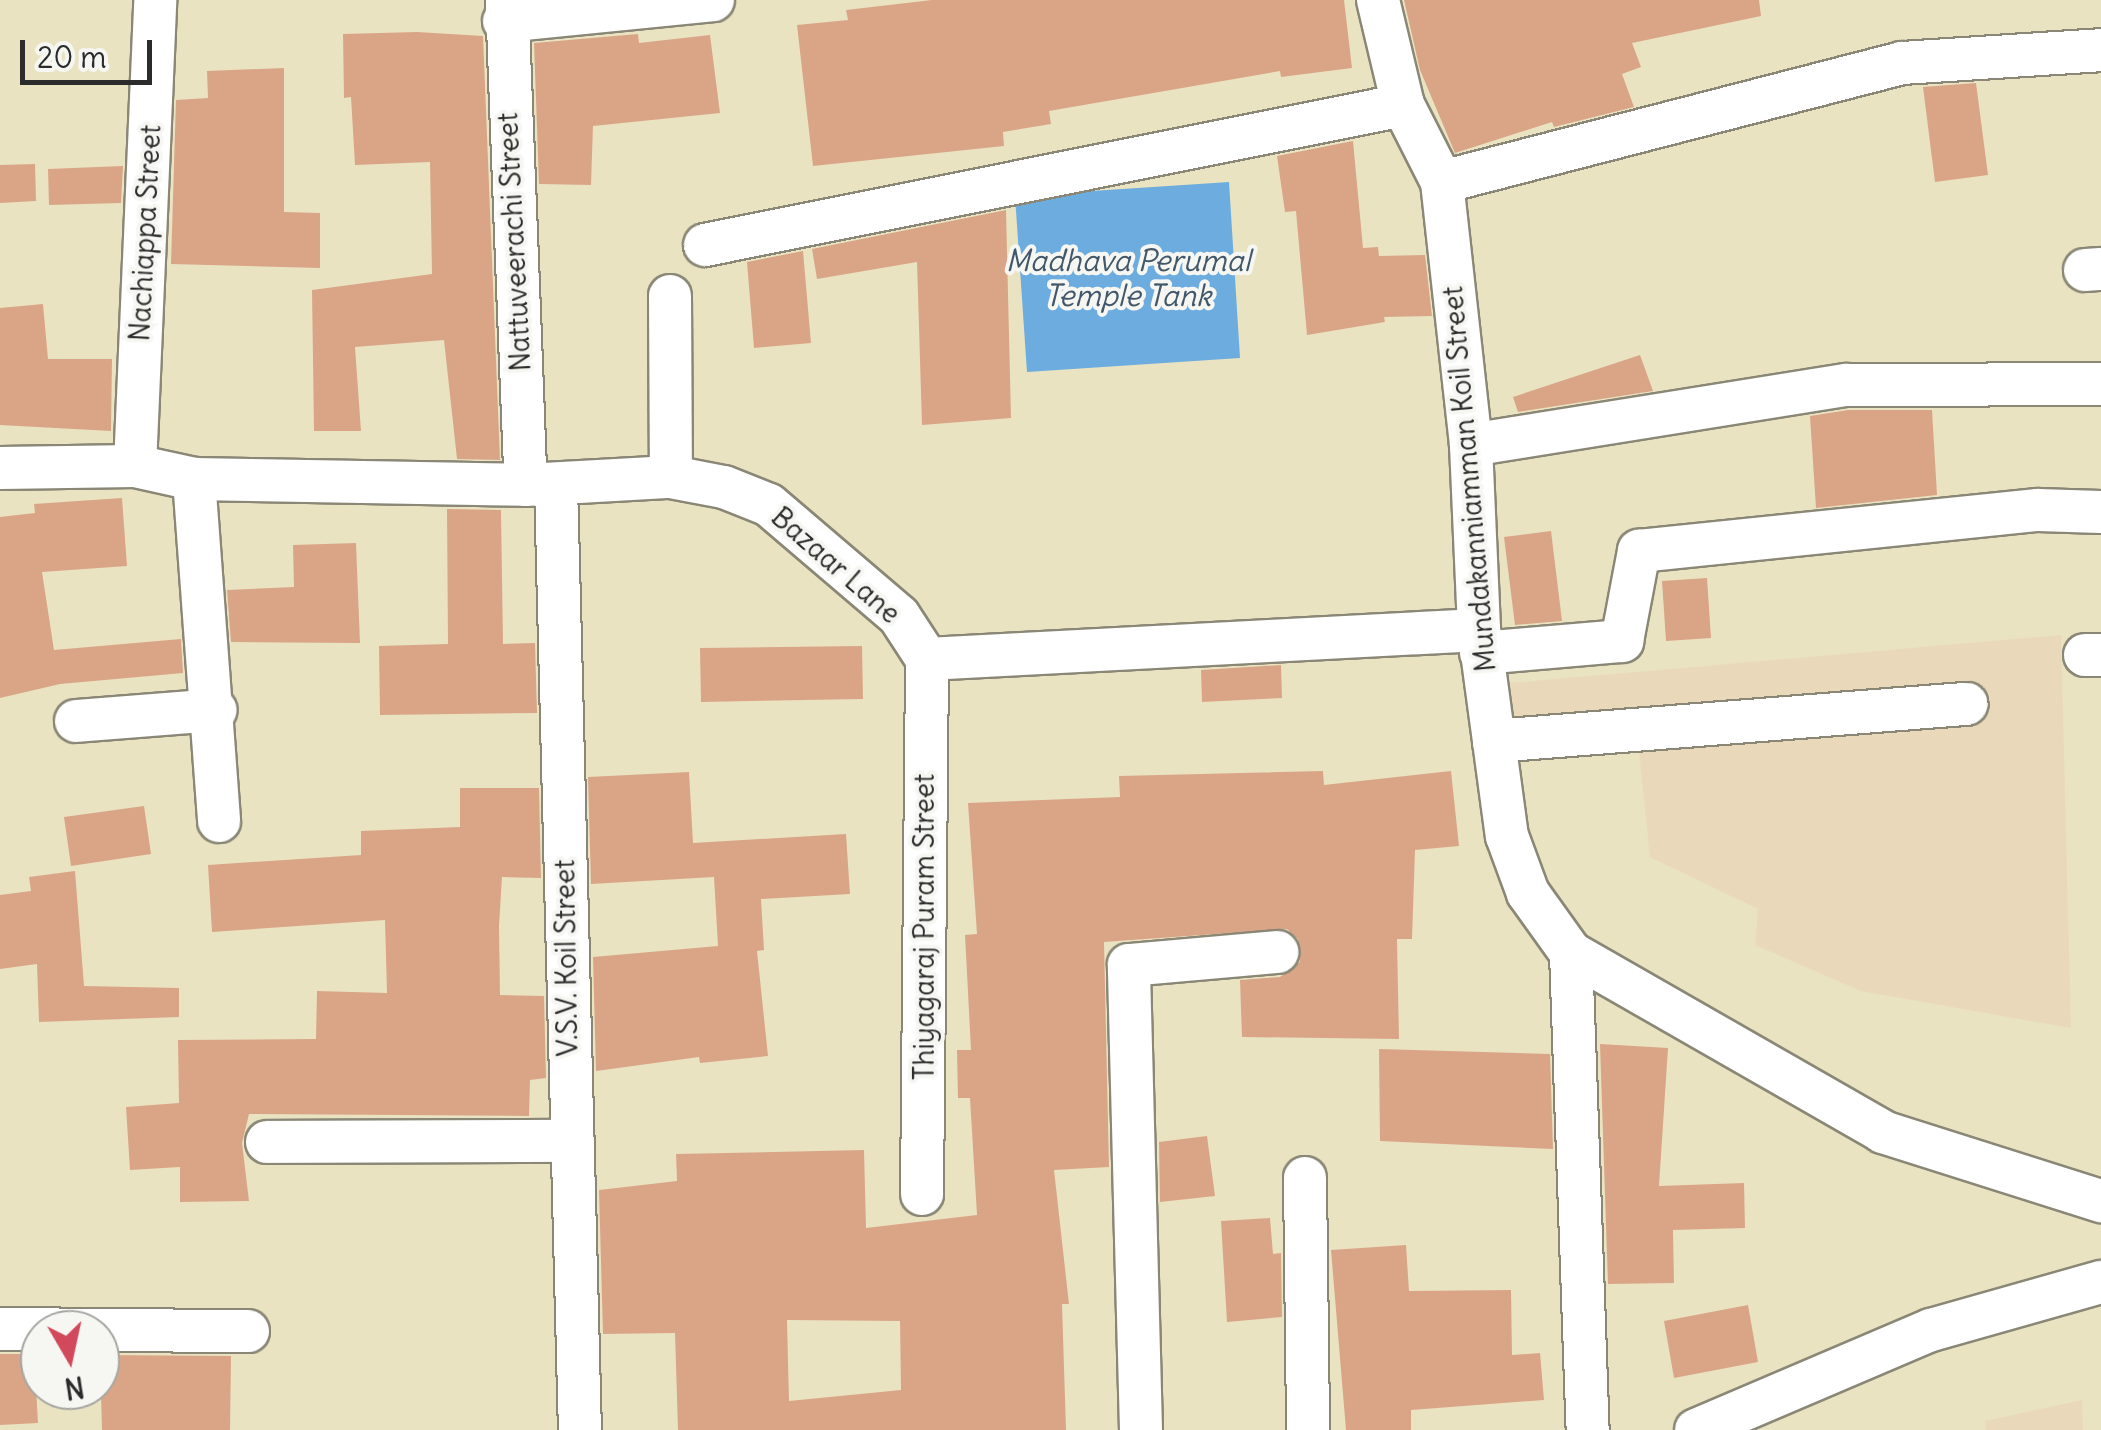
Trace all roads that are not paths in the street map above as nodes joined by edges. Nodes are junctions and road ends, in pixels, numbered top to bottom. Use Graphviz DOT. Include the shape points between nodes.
graph roads {
  1 [pos="156,0"];
  2 [pos="713,0"];
  3 [pos="1378,0"];
  4 [pos="506,10"];
  5 [pos="2101,50"];
  6 [pos="1403,105"];
  7 [pos="1442,182"];
  8 [pos="705,245"];
  9 [pos="670,296"];
  10 [pos="2101,384"];
  11 [pos="1470,445"];
  12 [pos="135,466"];
  13 [pos="0,468"];
  14 [pos="671,477"];
  15 [pos="194,479"];
  16 [pos="541,485"];
  17 [pos="2101,512"];
  18 [pos="1480,641"];
  19 [pos="926,660"];
  20 [pos="1967,704"];
  21 [pos="216,710"];
  22 [pos="76,721"];
  23 [pos="1494,741"];
  24 [pos="219,822"];
  25 [pos="1277,952"];
  26 [pos="1571,953"];
  27 [pos="570,1141"];
  28 [pos="267,1142"];
  29 [pos="1304,1178"];
  30 [pos="922,1194"];
  31 [pos="2101,1200"];
  32 [pos="2101,1282"];
  33 [pos="0,1329"];
  34 [pos="248,1331"];
  35 [pos="580,1430"];
  36 [pos="1140,1430"];
  37 [pos="1308,1430"];
  38 [pos="1588,1430"];
  39 [pos="1696,1430"];
  1 -- 12 [label="street, Nachiappa Street"];
  2 -- 4 [label="street"];
  3 -- 6 [label="street, Mundakanniamman Koil Street"];
  4 -- 16 [label="street, Nattuveerachi Street"];
  5 -- 7 [label="street" via="1902,63"];
  6 -- 7 [label="street, Mundakanniamman Koil Street"];
  6 -- 8 [label="street"];
  7 -- 11 [label="street, Mundakanniamman Koil Street"];
  9 -- 14 [label="street"];
  10 -- 11 [label="street" via="1846,385"];
  11 -- 18 [label="street, Mundakanniamman Koil Street"];
  12 -- 13 [label="street, Bazaar Lane"];
  12 -- 15 [label="street, Bazaar Lane"];
  14 -- 16 [label="street, Bazaar Lane"];
  14 -- 19 [label="street, Bazaar Lane" via="769,505 899,616"];
  15 -- 16 [label="street, Bazaar Lane"];
  15 -- 21 [label="street"];
  16 -- 27 [label="street, V.S.V. Koil Street"];
  17 -- 18 [label="street" via="2038,510 1639,551 1622,641"];
  18 -- 19 [label="street"];
  18 -- 23 [label="street, Mundakanniamman Koil Street"];
  19 -- 30 [label="street, Thiyagaraj Puram Street"];
  20 -- 23 [label="street"];
  21 -- 22 [label="street"];
  21 -- 24 [label="street"];
  23 -- 26 [label="street, Mundakanniamman Koil Street" via="1507,836 1528,893"];
  25 -- 36 [label="street" via="1129,965"];
  26 -- 31 [label="street, Mundakanniamman Koil Street" via="1882,1132"];
  26 -- 38 [label="street"];
  27 -- 28 [label="street"];
  27 -- 35 [label="street, V.S.V. Koil Street"];
  29 -- 37 [label="street"];
  32 -- 39 [label="street" via="1930,1330"];
  33 -- 34 [label="street"];
}
